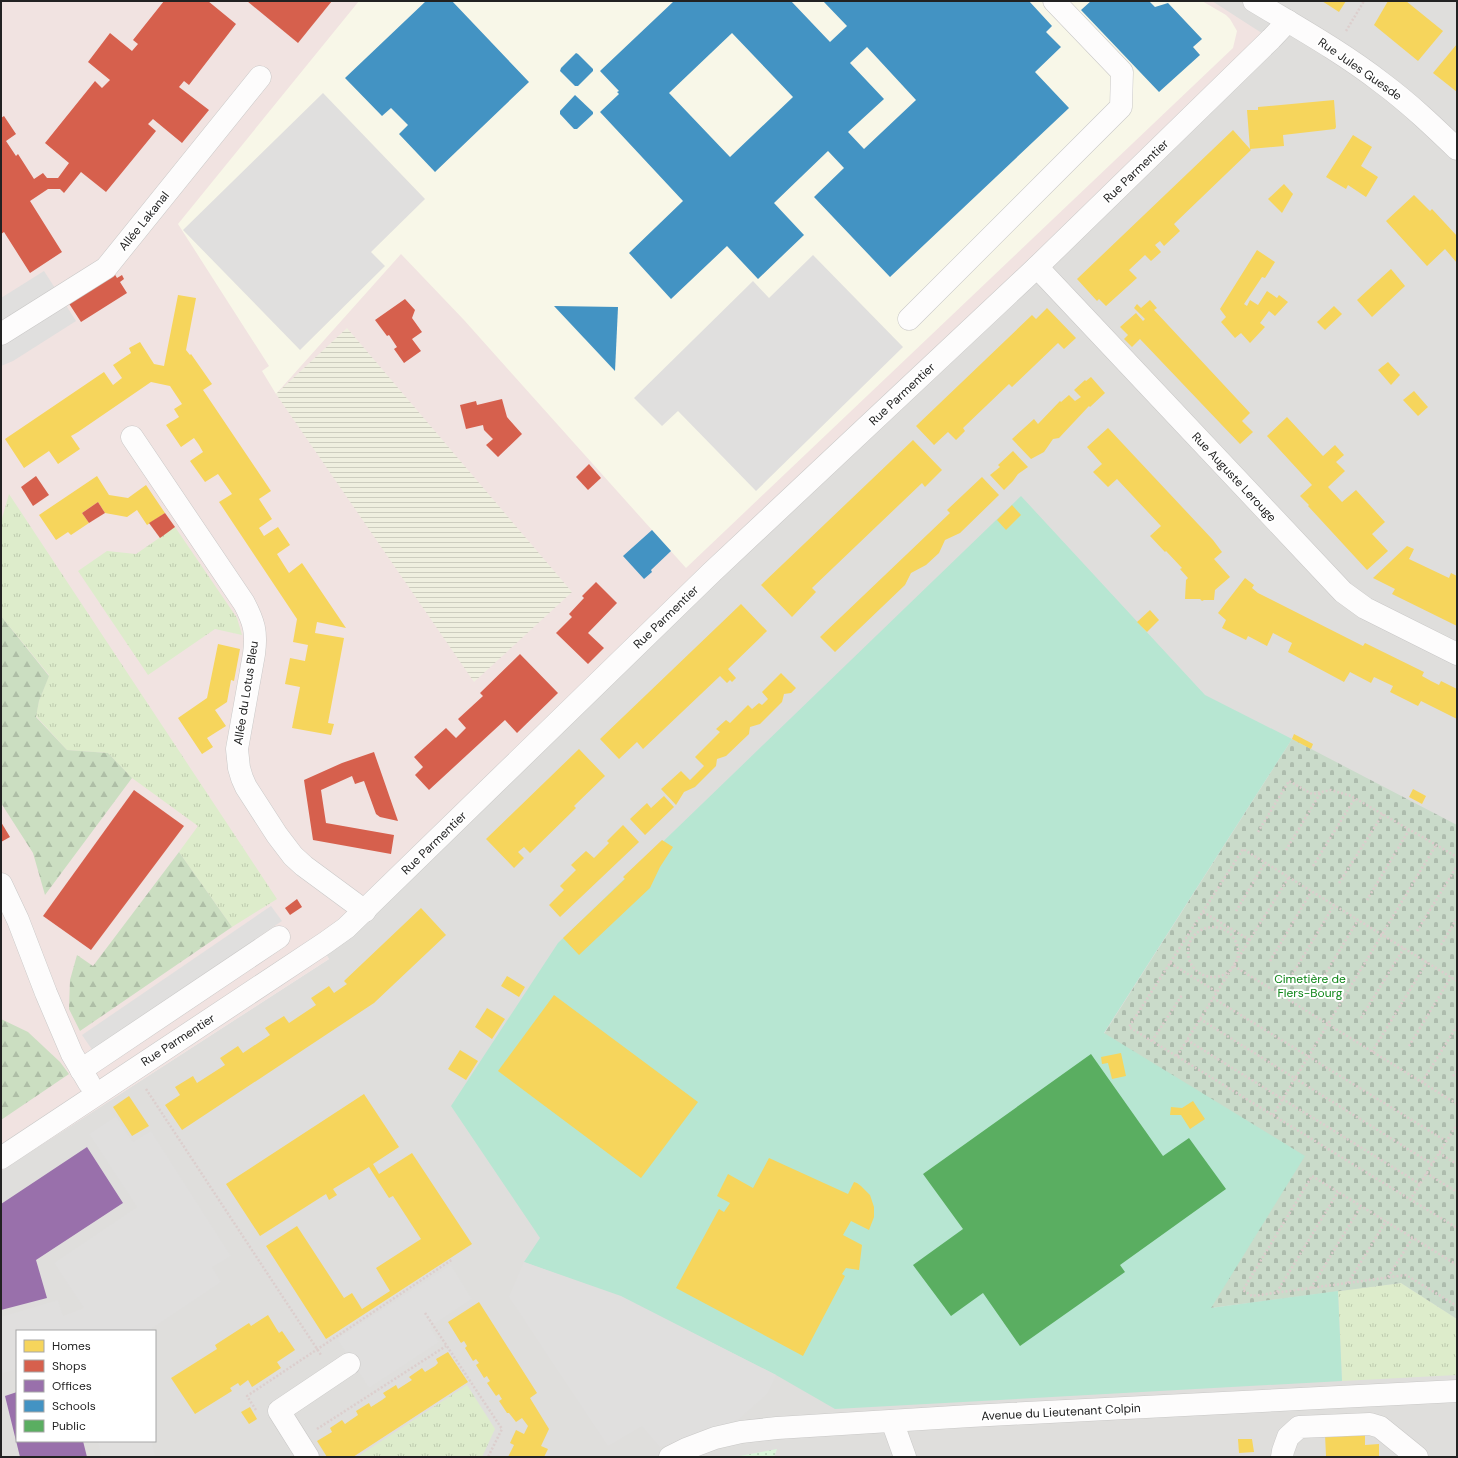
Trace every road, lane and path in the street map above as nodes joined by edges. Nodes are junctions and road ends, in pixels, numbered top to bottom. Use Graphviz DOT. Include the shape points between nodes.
graph roads {
  1 [pos="1054,1"];
  2 [pos="1254,1"];
  3 [pos="1364,1"];
  4 [pos="1288,21"];
  5 [pos="1334,51"];
  6 [pos="260,77"];
  7 [pos="1457,149"];
  8 [pos="1037,267"];
  9 [pos="909,319"];
  10 [pos="1,334"];
  11 [pos="132,437"];
  12 [pos="1457,654"];
  13 [pos="1321,792"];
  14 [pos="1355,798"];
  15 [pos="1383,814"];
  16 [pos="1409,830"];
  17 [pos="1258,832"];
  18 [pos="1436,845"];
  19 [pos="1286,850"];
  20 [pos="1457,857"];
  21 [pos="1265,863"];
  22 [pos="1313,866"];
  23 [pos="1457,866"];
  24 [pos="1289,877"];
  25 [pos="1339,883"];
  26 [pos="1,884"];
  27 [pos="1312,892"];
  28 [pos="1367,900"];
  29 [pos="1334,905"];
  30 [pos="365,911"];
  31 [pos="1236,911"];
  32 [pos="1203,912"];
  33 [pos="1457,918"];
  34 [pos="1358,920"];
  35 [pos="1227,927"];
  36 [pos="1225,931"];
  37 [pos="1417,931"];
  38 [pos="1382,934"];
  39 [pos="279,937"];
  40 [pos="1187,937"];
  41 [pos="1192,940"];
  42 [pos="1250,940"];
  43 [pos="1441,945"];
  44 [pos="1404,948"];
  45 [pos="1270,961"];
  46 [pos="1427,962"];
  47 [pos="1170,963"];
  48 [pos="1234,966"];
  49 [pos="1200,974"];
  50 [pos="1451,977"];
  51 [pos="1197,979"];
  52 [pos="1457,981"];
  53 [pos="1316,990"];
  54 [pos="1217,992"];
  55 [pos="1182,995"];
  56 [pos="1280,995"];
  57 [pos="1213,998"];
  58 [pos="1361,1018"];
  59 [pos="1200,1019"];
  60 [pos="1328,1024"];
  61 [pos="1457,1026"];
  62 [pos="1187,1040"];
  63 [pos="1152,1041"];
  64 [pos="1409,1046"];
  65 [pos="1372,1052"];
  66 [pos="1176,1056"];
  67 [pos="1308,1057"];
  68 [pos="81,1070"];
  69 [pos="134,1070"];
  70 [pos="1457,1071"];
  71 [pos="1454,1076"];
  72 [pos="1295,1078"];
  73 [pos="1422,1082"];
  74 [pos="96,1094"];
  75 [pos="1282,1099"];
  76 [pos="1457,1104"];
  77 [pos="1273,1115"];
  78 [pos="1457,1124"];
  79 [pos="1446,1141"];
  80 [pos="1439,1153"];
  81 [pos="1,1158"];
  82 [pos="1432,1164"];
  83 [pos="1457,1164"];
  84 [pos="1426,1173"];
  85 [pos="1420,1184"];
  86 [pos="1338,1192"];
  87 [pos="1457,1192"];
  88 [pos="1410,1200"];
  89 [pos="1361,1206"];
  90 [pos="1386,1221"];
  91 [pos="1457,1228"];
  92 [pos="1413,1238"];
  93 [pos="1457,1265"];
  94 [pos="1388,1278"];
  95 [pos="1348,1283"];
  96 [pos="1310,1288"];
  97 [pos="1276,1293"];
  98 [pos="1457,1306"];
  99 [pos="425,1312"];
  100 [pos="446,1346"];
  101 [pos="341,1369"];
  102 [pos="1457,1391"];
  103 [pos="892,1421"];
  104 [pos="303,1449"];
  105 [pos="488,1457"];
  106 [pos="670,1457"];
  107 [pos="904,1457"];
  108 [pos="1282,1457"];
  109 [pos="1417,1457"];
  1 -- 9 [label="street" via="1122,72 1122,107"];
  2 -- 4 [label="street, Rue Jules Guesde"];
  3 -- 5 [label="path"];
  4 -- 5 [label="street, Rue Jules Guesde"];
  4 -- 8 [label="street, Rue Parmentier"];
  5 -- 7 [label="street, Rue Jules Guesde" via="1398,95"];
  6 -- 10 [label="street, Allée Lakanal" via="106,268"];
  8 -- 12 [label="street, Rue Auguste Lerouge" via="1343,592 1365,608"];
  8 -- 30 [label="street, Rue Parmentier" via="711,574"];
  11 -- 30 [label="street, Allée du Lotus Bleu" via="244,603 255,627 254,654 237,749 238,768 246,787 293,856"];
  13 -- 14 [label="path" via="1332,790"];
  13 -- 17 [label="path" via="1312,794 1289,781"];
  13 -- 19 [label="path"];
  14 -- 15 [label="path"];
  14 -- 22 [label="path"];
  15 -- 16 [label="path"];
  15 -- 25 [label="path"];
  16 -- 18 [label="path"];
  16 -- 28 [label="path"];
  18 -- 20 [label="path"];
  18 -- 38 [label="path"];
  21 -- 24 [label="path"];
  21 -- 31 [label="path"];
  21 -- 32 [label="path" via="1243,849"];
  23 -- 37 [label="path"];
  24 -- 27 [label="path"];
  24 -- 42 [label="path"];
  26 -- 68 [label="street"];
  27 -- 29 [label="path"];
  27 -- 45 [label="path"];
  29 -- 34 [label="path"];
  29 -- 56 [label="path"];
  30 -- 69 [label="street, Rue Parmentier" via="325,943"];
  32 -- 35 [label="path"];
  32 -- 40 [label="path"];
  33 -- 43 [label="path"];
  34 -- 38 [label="path"];
  34 -- 53 [label="path"];
  35 -- 36 [label="path"];
  35 -- 42 [label="path"];
  36 -- 41 [label="path" via="1208,928 1200,931"];
  36 -- 48 [label="path" via="1236,943 1238,952"];
  38 -- 44 [label="path"];
  38 -- 60 [label="path"];
  39 -- 68 [label="street"];
  40 -- 41 [label="path"];
  40 -- 47 [label="path"];
  41 -- 49 [label="path" via="1189,944 1189,961"];
  42 -- 48 [label="path"];
  44 -- 46 [label="path"];
  44 -- 58 [label="path"];
  46 -- 50 [label="path"];
  46 -- 65 [label="path"];
  47 -- 51 [label="path"];
  47 -- 63 [label="path" via="1129,1027"];
  48 -- 49 [label="path" via="1222,976 1207,977"];
  48 -- 54 [label="path"];
  48 -- 56 [label="path"];
  49 -- 51 [label="path"];
  50 -- 52 [label="path"];
  50 -- 64 [label="path"];
  51 -- 54 [label="path"];
  54 -- 57 [label="path"];
  55 -- 63 [label="path"];
  56 -- 60 [label="path"];
  57 -- 59 [label="path"];
  57 -- 67 [label="path"];
  59 -- 62 [label="path"];
  59 -- 72 [label="path"];
  60 -- 65 [label="path"];
  60 -- 67 [label="path"];
  61 -- 73 [label="path"];
  62 -- 66 [label="path"];
  62 -- 75 [label="path"];
  63 -- 66 [label="path"];
  65 -- 73 [label="path"];
  66 -- 77 [label="path"];
  67 -- 72 [label="path"];
  67 -- 79 [label="path"];
  68 -- 74 [label="street"];
  69 -- 74 [label="street, Rue Parmentier"];
  69 -- 101 [label="path"];
  70 -- 71 [label="path"];
  72 -- 75 [label="path"];
  72 -- 82 [label="path"];
  73 -- 76 [label="path"];
  74 -- 81 [label="street, Rue Parmentier"];
  75 -- 77 [label="path"];
  75 -- 85 [label="path"];
  77 -- 88 [label="path"];
  78 -- 79 [label="path"];
  79 -- 80 [label="path"];
  80 -- 82 [label="path"];
  80 -- 83 [label="path"];
  82 -- 84 [label="path"];
  84 -- 85 [label="path"];
  84 -- 87 [label="path"];
  85 -- 88 [label="path"];
  86 -- 89 [label="path"];
  86 -- 97 [label="path"];
  86 -- 97 [label="path" via="1312,1176 1243,1290 1252,1296"];
  88 -- 91 [label="path"];
  89 -- 90 [label="path"];
  89 -- 96 [label="path"];
  90 -- 92 [label="path"];
  90 -- 95 [label="path"];
  92 -- 93 [label="path"];
  92 -- 94 [label="path"];
  94 -- 95 [label="path"];
  94 -- 98 [label="path" via="1406,1276"];
  95 -- 96 [label="path"];
  96 -- 97 [label="path"];
  99 -- 100 [label="path"];
  100 -- 104 [label="path"];
  100 -- 105 [label="path" via="502,1429"];
  101 -- 104 [label="street" via="279,1412"];
  102 -- 103 [label="street, Avenue du Lieutenant Colpin"];
  103 -- 106 [label="street, Avenue du Lieutenant Colpin" via="741,1432 715,1438"];
  103 -- 107 [label="street"];
  108 -- 109 [label="street" via="1288,1437 1299,1428 1370,1424 1380,1426"];
}
